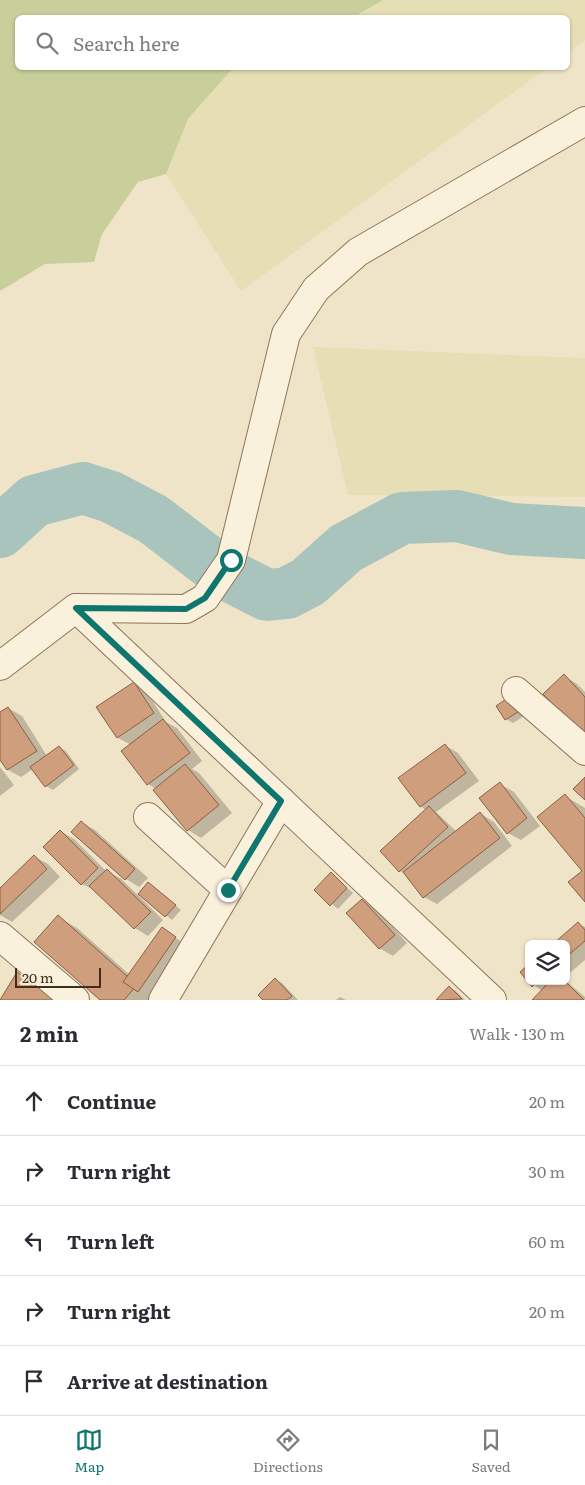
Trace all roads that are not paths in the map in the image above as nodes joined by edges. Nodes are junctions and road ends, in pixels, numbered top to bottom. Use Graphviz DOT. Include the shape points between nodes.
graph roads {
  1 [pos="585,121"];
  2 [pos="76,608"];
  3 [pos="0,666"];
  4 [pos="516,691"];
  5 [pos="585,751"];
  6 [pos="281,801"];
  7 [pos="148,816"];
  8 [pos="228,890"];
  9 [pos="0,936"];
  10 [pos="74,1000"];
  11 [pos="163,1000"];
  12 [pos="492,1000"];
  1 -- 2 [label="street" via="358,252 316,289 286,334 231,560 205,598 186,609"];
  2 -- 3 [label="street"];
  2 -- 6 [label="street"];
  4 -- 5 [label="street"];
  6 -- 8 [label="street"];
  6 -- 12 [label="street"];
  7 -- 8 [label="street"];
  8 -- 11 [label="street"];
  9 -- 10 [label="street"];
}
